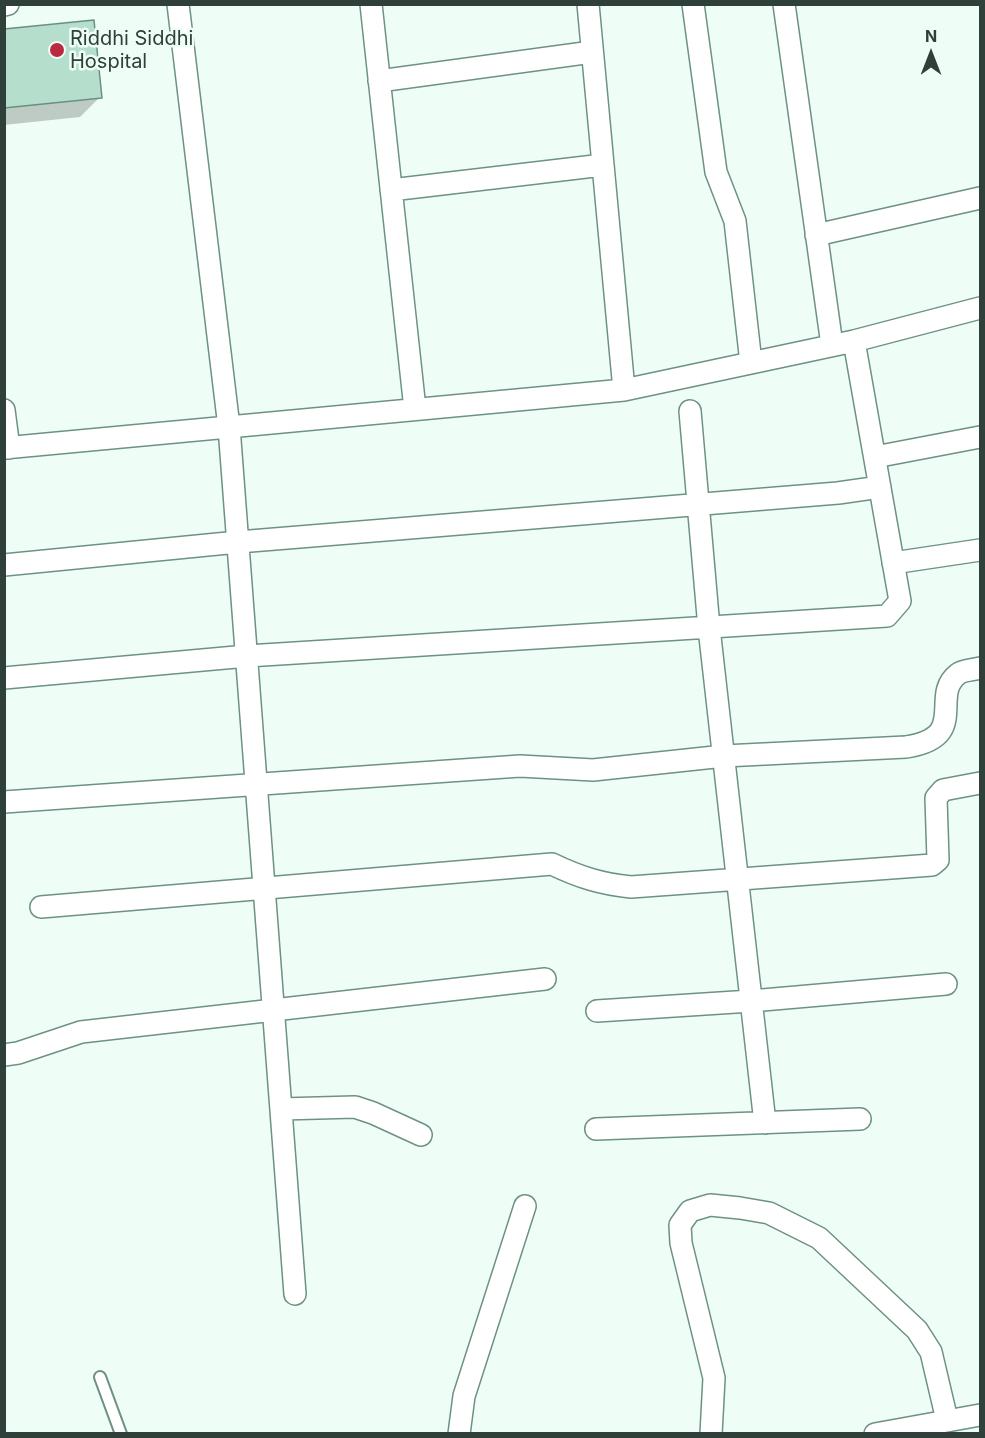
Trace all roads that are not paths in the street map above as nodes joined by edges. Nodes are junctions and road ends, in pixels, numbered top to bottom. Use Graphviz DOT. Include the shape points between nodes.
graph roads {
  1 [pos="178,4"];
  2 [pos="371,4"];
  3 [pos="588,4"];
  4 [pos="693,4"];
  5 [pos="784,4"];
  6 [pos="592,52"];
  7 [pos="380,81"];
  8 [pos="603,165"];
  9 [pos="391,190"];
  10 [pos="981,198"];
  11 [pos="816,235"];
  12 [pos="981,308"];
  13 [pos="854,341"];
  14 [pos="832,345"];
  15 [pos="751,363"];
  16 [pos="624,390"];
  17 [pos="415,409"];
  18 [pos="4,410"];
  19 [pos="690,411"];
  20 [pos="229,427"];
  21 [pos="981,437"];
  22 [pos="7,448"];
  23 [pos="875,457"];
  24 [pos="880,487"];
  25 [pos="699,504"];
  26 [pos="238,542"];
  27 [pos="981,550"];
  28 [pos="893,563"];
  29 [pos="4,565"];
  30 [pos="709,628"];
  31 [pos="247,657"];
  32 [pos="981,668"];
  33 [pos="4,678"];
  34 [pos="724,756"];
  35 [pos="256,783"];
  36 [pos="981,783"];
  37 [pos="4,802"];
  38 [pos="737,880"];
  39 [pos="264,887"];
  40 [pos="41,907"];
  41 [pos="545,979"];
  42 [pos="946,984"];
  43 [pos="751,1001"];
  44 [pos="273,1011"];
  45 [pos="597,1011"];
  46 [pos="4,1055"];
  47 [pos="281,1109"];
  48 [pos="860,1119"];
  49 [pos="765,1123"];
  50 [pos="596,1129"];
  51 [pos="421,1135"];
  52 [pos="525,1206"];
  53 [pos="295,1294"];
  54 [pos="100,1377"];
  55 [pos="966,1421"];
  56 [pos="121,1434"];
  57 [pos="459,1434"];
  58 [pos="711,1434"];
  59 [pos="876,1434"];
  1 -- 20 [label="street"];
  2 -- 7 [label="street"];
  3 -- 6 [label="street"];
  4 -- 15 [label="street" via="716,172 735,221"];
  5 -- 11 [label="street"];
  6 -- 7 [label="street"];
  6 -- 8 [label="street"];
  7 -- 9 [label="street"];
  8 -- 9 [label="street"];
  8 -- 16 [label="street"];
  9 -- 17 [label="street"];
  10 -- 11 [label="street"];
  11 -- 14 [label="street"];
  12 -- 13 [label="street"];
  13 -- 14 [label="street"];
  13 -- 23 [label="street"];
  14 -- 15 [label="street"];
  15 -- 16 [label="street"];
  16 -- 17 [label="street"];
  17 -- 20 [label="street"];
  18 -- 22 [label="street"];
  19 -- 25 [label="street"];
  20 -- 22 [label="street"];
  20 -- 26 [label="street"];
  21 -- 23 [label="street"];
  23 -- 24 [label="street"];
  24 -- 25 [label="street"];
  24 -- 28 [label="street"];
  25 -- 26 [label="street"];
  25 -- 30 [label="street"];
  26 -- 29 [label="street"];
  26 -- 31 [label="street"];
  27 -- 28 [label="street"];
  28 -- 30 [label="street" via="900,601 887,616"];
  30 -- 31 [label="street"];
  30 -- 34 [label="street"];
  31 -- 33 [label="street"];
  31 -- 35 [label="street"];
  32 -- 34 [label="street" via="959,673 953,680 945,725 935,739 918,745"];
  34 -- 35 [label="street" via="593,770 520,766"];
  34 -- 38 [label="street"];
  35 -- 37 [label="street"];
  35 -- 39 [label="street"];
  36 -- 38 [label="street" via="943,790 936,798 939,848 938,860 932,865"];
  38 -- 39 [label="street" via="631,887 592,881 552,864"];
  38 -- 43 [label="street"];
  39 -- 40 [label="street"];
  39 -- 44 [label="street"];
  41 -- 44 [label="street"];
  42 -- 43 [label="street"];
  43 -- 45 [label="street"];
  43 -- 49 [label="street"];
  44 -- 46 [label="street" via="81,1032"];
  44 -- 47 [label="street"];
  47 -- 51 [label="street" via="355,1107"];
  47 -- 53 [label="street"];
  48 -- 49 [label="street"];
  49 -- 50 [label="street"];
  52 -- 57 [label="street" via="464,1396"];
  54 -- 56 [label="lane"];
  55 -- 58 [label="street" via="918,1330 835,1251 819,1238 769,1213 710,1205 690,1211 680,1225 714,1378"];
  55 -- 59 [label="street"];
}
